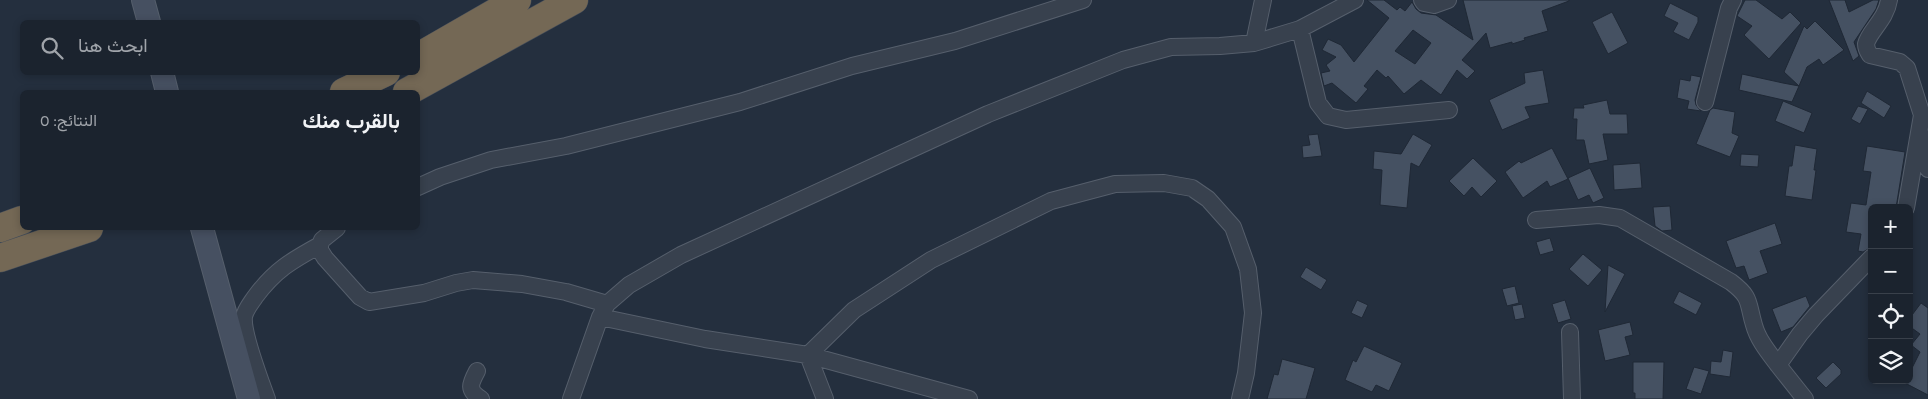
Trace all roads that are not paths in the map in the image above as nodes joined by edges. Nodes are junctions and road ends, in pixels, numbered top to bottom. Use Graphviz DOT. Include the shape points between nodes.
graph roads {
  1 [pos="143,0"];
  2 [pos="517,0"];
  3 [pos="574,0"];
  4 [pos="1083,0"];
  5 [pos="1263,0"];
  6 [pos="1334,0"];
  7 [pos="1355,0"];
  8 [pos="1422,0"];
  9 [pos="1448,0"];
  10 [pos="1733,0"];
  11 [pos="1889,0"];
  12 [pos="1319,19"];
  13 [pos="148,20"];
  14 [pos="1300,29"];
  15 [pos="1254,43"];
  16 [pos="420,56"];
  17 [pos="163,75"];
  18 [pos="380,75"];
  19 [pos="166,90"];
  20 [pos="348,90"];
  21 [pos="411,90"];
  22 [pos="1705,102"];
  23 [pos="1448,110"];
  24 [pos="1923,117"];
  25 [pos="1928,169"];
  26 [pos="420,186"];
  27 [pos="1907,204"];
  28 [pos="1536,220"];
  29 [pos="20,221"];
  30 [pos="0,228"];
  31 [pos="83,230"];
  32 [pos="334,230"];
  33 [pos="205,238"];
  34 [pos="320,245"];
  35 [pos="0,258"];
  36 [pos="1868,261"];
  37 [pos="604,311"];
  38 [pos="1570,332"];
  39 [pos="808,355"];
  40 [pos="1778,365"];
  41 [pos="477,371"];
  42 [pos="249,399"];
  43 [pos="267,399"];
  44 [pos="481,399"];
  45 [pos="571,399"];
  46 [pos="825,399"];
  47 [pos="969,399"];
  48 [pos="1240,399"];
  49 [pos="1572,399"];
  50 [pos="1805,399"];
  1 -- 13 [label="main road"];
  2 -- 16 [label="highway"];
  3 -- 21 [label="highway"];
  4 -- 26 [label="street" via="955,41 852,66 740,102 566,146 491,160"];
  5 -- 15 [label="street"];
  6 -- 12 [label="street"];
  7 -- 12 [label="street"];
  8 -- 9 [label="street" via="1434,5"];
  10 -- 22 [label="street"];
  11 -- 24 [label="street" via="1886,14 1866,43 1867,49 1870,55 1900,62 1907,68"];
  12 -- 14 [label="street"];
  14 -- 15 [label="street"];
  14 -- 23 [label="street" via="1318,103 1328,116 1346,120"];
  15 -- 37 [label="street" via="1156,50 988,114 681,255 630,284"];
  17 -- 19 [label="main road"];
  18 -- 20 [label="highway"];
  24 -- 25 [label="street"];
  24 -- 27 [label="street"];
  28 -- 40 [label="street" via="1599,215 1620,218 1731,282 1743,292 1750,304 1762,344"];
  29 -- 30 [label="highway"];
  31 -- 35 [label="highway"];
  32 -- 34 [label="street"];
  33 -- 42 [label="main road"];
  34 -- 37 [label="street" via="325,258 360,297 369,302 424,293 473,280 566,292"];
  34 -- 43 [label="street" via="286,264 268,280 247,309 244,318 252,356"];
  36 -- 40 [label="street" via="1811,321"];
  37 -- 39 [label="street" via="706,340"];
  37 -- 45 [label="street"];
  38 -- 49 [label="street"];
  39 -- 46 [label="street"];
  39 -- 47 [label="street"];
  39 -- 48 [label="street" via="854,310 931,260 1050,201 1115,184 1164,183 1192,188 1208,199 1234,227 1248,269 1253,313"];
  40 -- 50 [label="street"];
  41 -- 44 [label="street" via="471,390"];
}
